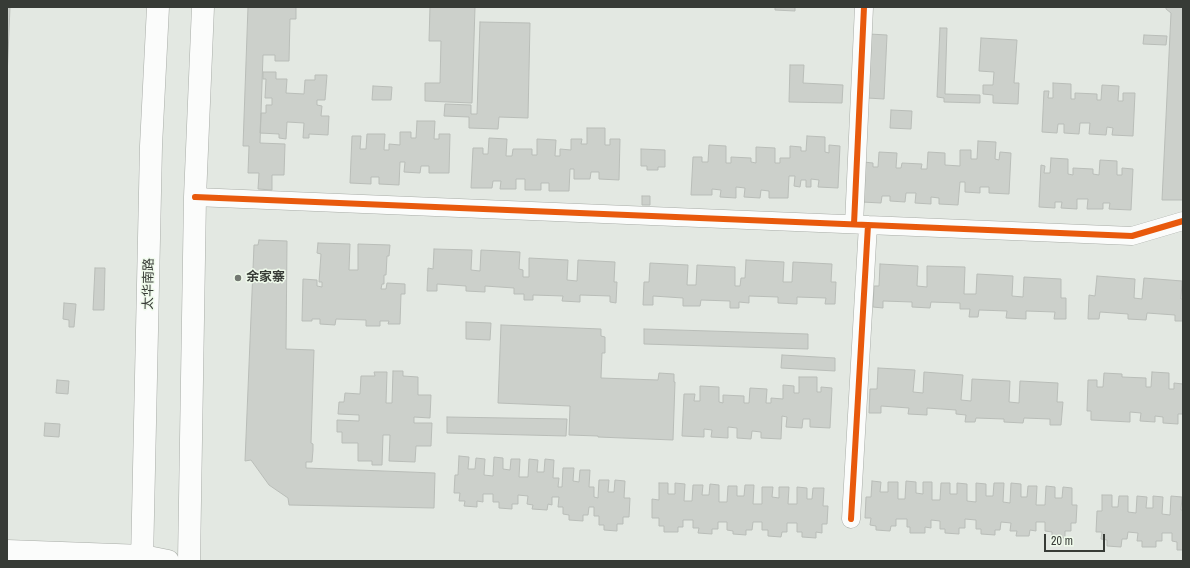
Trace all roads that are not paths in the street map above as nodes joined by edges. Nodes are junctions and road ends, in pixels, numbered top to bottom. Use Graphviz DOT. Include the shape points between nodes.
graph roads {
  1 [pos="158,7"];
  2 [pos="202,7"];
  3 [pos="864,7"];
  4 [pos="195,197"];
  5 [pos="1183,221"];
  6 [pos="861,225"];
  7 [pos="851,519"];
  8 [pos="7,551"];
  9 [pos="142,558"];
  10 [pos="168,561"];
  11 [pos="189,561"];
  1 -- 9 [label="main road, 太华南路"];
  2 -- 4 [label="main road"];
  3 -- 6 [label="street"];
  4 -- 6 [label="street"];
  4 -- 11 [label="main road"];
  5 -- 6 [label="street" via="1132,236"];
  6 -- 7 [label="street"];
  8 -- 9 [label="main road"];
  9 -- 10 [label="main road"];
}
